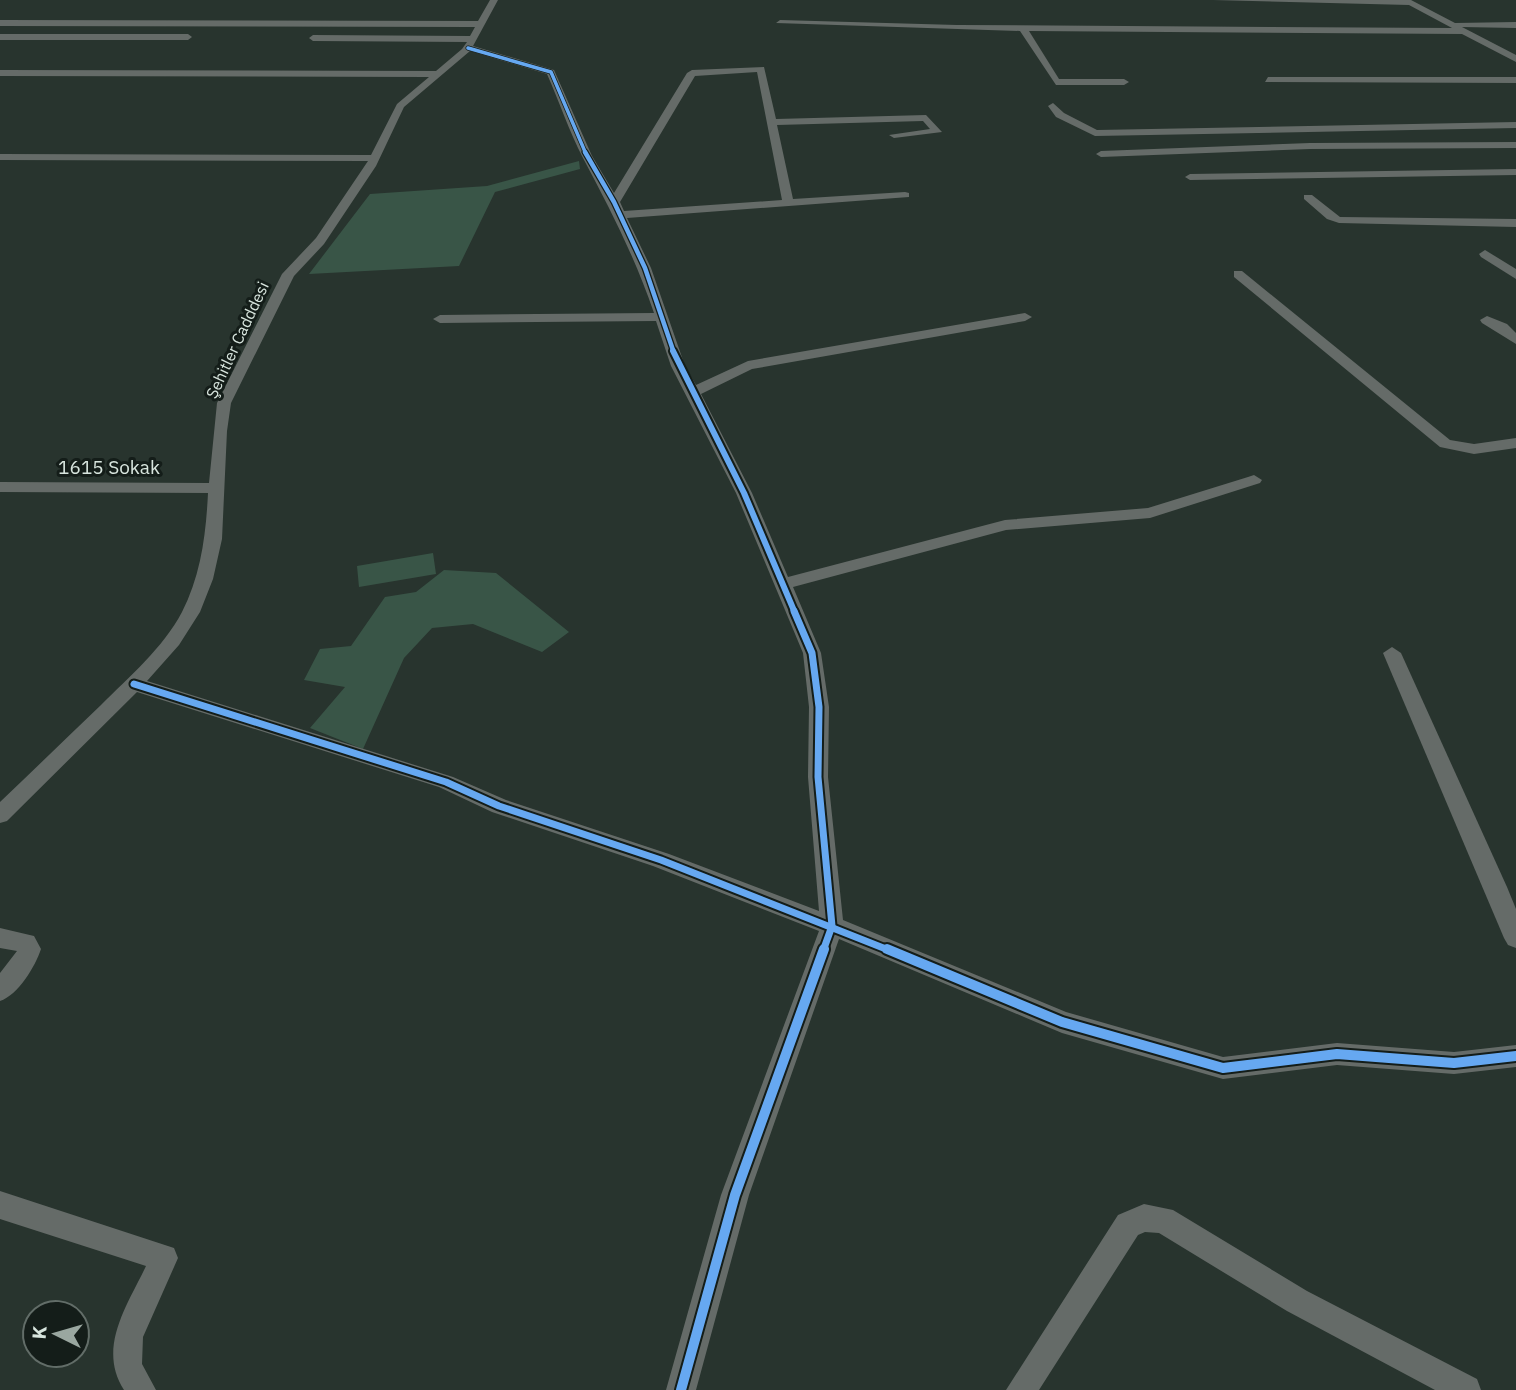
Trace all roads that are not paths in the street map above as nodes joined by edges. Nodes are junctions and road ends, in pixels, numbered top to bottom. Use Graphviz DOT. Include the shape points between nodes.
graph roads {
  1 [pos="494,0"];
  2 [pos="1217,0"];
  3 [pos="1408,1"];
  4 [pos="0,23"];
  5 [pos="780,23"];
  6 [pos="480,24"];
  7 [pos="1454,24"];
  8 [pos="1516,25"];
  9 [pos="1027,28"];
  10 [pos="1466,31"];
  11 [pos="0,37"];
  12 [pos="193,37"];
  13 [pos="305,38"];
  14 [pos="471,44"];
  15 [pos="1516,59"];
  16 [pos="0,73"];
  17 [pos="437,74"];
  18 [pos="1268,80"];
  19 [pos="1516,80"];
  20 [pos="1124,82"];
  21 [pos="1053,106"];
  22 [pos="773,122"];
  23 [pos="1516,125"];
  24 [pos="894,135"];
  25 [pos="1516,145"];
  26 [pos="1101,154"];
  27 [pos="0,157"];
  28 [pos="374,158"];
  29 [pos="1516,172"];
  30 [pos="1190,177"];
  31 [pos="905,195"];
  32 [pos="1308,197"];
  33 [pos="788,202"];
  34 [pos="616,209"];
  35 [pos="1516,223"];
  36 [pos="1485,254"];
  37 [pos="1238,274"];
  38 [pos="1516,275"];
  39 [pos="659,317"];
  40 [pos="1025,317"];
  41 [pos="439,319"];
  42 [pos="1486,320"];
  43 [pos="1516,340"];
  44 [pos="693,392"];
  45 [pos="1516,443"];
  46 [pos="1255,480"];
  47 [pos="0,487"];
  48 [pos="217,488"];
  49 [pos="782,584"];
  50 [pos="1392,653"];
  51 [pos="134,684"];
  52 [pos="0,815"];
  53 [pos="832,926"];
  54 [pos="0,938"];
  55 [pos="1516,938"];
  56 [pos="0,991"];
  57 [pos="1516,1056"];
  58 [pos="0,1205"];
  59 [pos="141,1390"];
  60 [pos="681,1390"];
  61 [pos="1021,1390"];
  62 [pos="1466,1390"];
  1 -- 6 [label="street, Şehitler Cadddesi"];
  2 -- 3 [label="street"];
  3 -- 7 [label="street"];
  4 -- 6 [label="street"];
  5 -- 9 [label="street" via="842,29"];
  6 -- 14 [label="street, Şehitler Cadddesi"];
  7 -- 8 [label="street"];
  7 -- 10 [label="street"];
  9 -- 10 [label="street"];
  9 -- 20 [label="street" via="1024,33 1056,82"];
  10 -- 15 [label="street"];
  11 -- 12 [label="street"];
  13 -- 14 [label="street"];
  14 -- 17 [label="street, Şehitler Cadddesi"];
  14 -- 34 [label="street" via="551,72"];
  16 -- 17 [label="street"];
  17 -- 28 [label="street, Şehitler Cadddesi" via="400,106"];
  18 -- 19 [label="street"];
  21 -- 23 [label="street" via="1060,115 1096,133"];
  22 -- 24 [label="street" via="926,118 937,132"];
  22 -- 33 [label="street"];
  22 -- 34 [label="street" via="761,69 692,73"];
  25 -- 26 [label="street" via="1337,145"];
  27 -- 28 [label="street"];
  28 -- 48 [label="street, Şehitler Cadddesi" via="320,241 288,274 224,403"];
  29 -- 30 [label="street"];
  31 -- 33 [label="street"];
  32 -- 35 [label="street" via="1339,220"];
  33 -- 34 [label="street"];
  34 -- 39 [label="street" via="645,268"];
  36 -- 38 [label="street"];
  37 -- 45 [label="street" via="1445,444 1474,449"];
  39 -- 41 [label="street"];
  39 -- 44 [label="street"];
  40 -- 44 [label="street" via="748,365"];
  42 -- 43 [label="street"];
  44 -- 49 [label="street" via="744,493"];
  46 -- 49 [label="street" via="1150,513 1005,525"];
  47 -- 48 [label="street, 1615 Sokak"];
  48 -- 51 [label="street, Şehitler Cadddesi" via="214,539 191,612 173,641"];
  49 -- 53 [label="street" via="812,653 820,706 818,777"];
  50 -- 55 [label="street"];
  51 -- 52 [label="street, Şehitler Cadddesi"];
  51 -- 53 [label="street" via="446,782 499,806 661,860"];
  53 -- 57 [label="street" via="1062,1022 1223,1068 1337,1054 1454,1063"];
  53 -- 60 [label="street" via="735,1195"];
  54 -- 56 [label="street" via="26,943 29,949"];
  58 -- 59 [label="street" via="164,1258 128,1336 127,1368"];
  61 -- 62 [label="street" via="1129,1225 1144,1218 1163,1220 1297,1301"];
}
